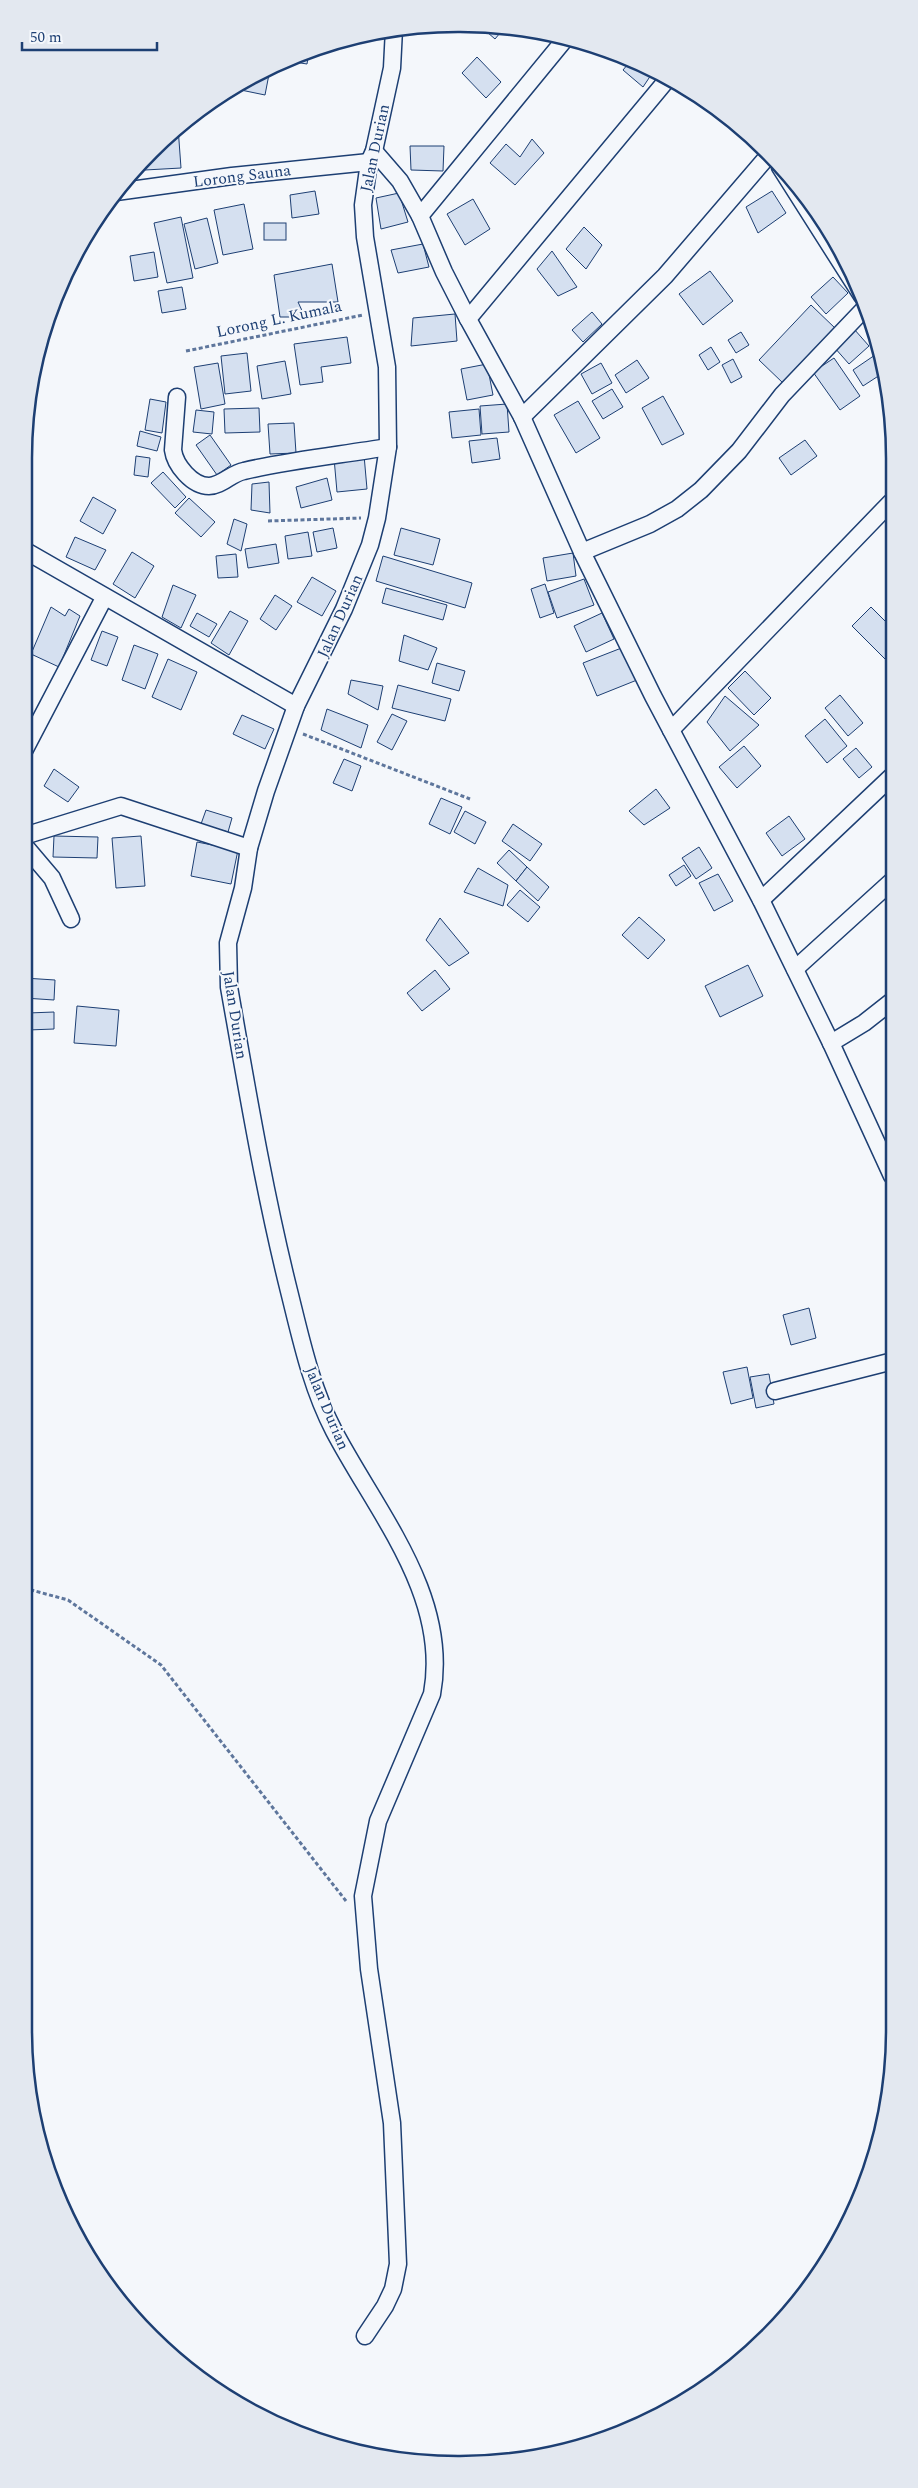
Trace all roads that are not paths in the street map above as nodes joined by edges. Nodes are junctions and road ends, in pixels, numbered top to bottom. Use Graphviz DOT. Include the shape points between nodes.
graph roads {
  1 [pos="394,38"];
  2 [pos="560,45"];
  3 [pos="663,85"];
  4 [pos="372,157"];
  5 [pos="764,160"];
  6 [pos="128,190"];
  7 [pos="420,216"];
  8 [pos="860,314"];
  9 [pos="468,319"];
  10 [pos="177,397"];
  11 [pos="522,417"];
  12 [pos="388,447"];
  13 [pos="886,507"];
  14 [pos="582,552"];
  15 [pos="32,555"];
  16 [pos="104,598"];
  17 [pos="296,706"];
  18 [pos="670,730"];
  19 [pos="32,736"];
  20 [pos="886,782"];
  21 [pos="32,834"];
  22 [pos="249,848"];
  23 [pos="32,854"];
  24 [pos="886,886"];
  25 [pos="761,900"];
  26 [pos="71,919"];
  27 [pos="794,969"];
  28 [pos="886,1006"];
  29 [pos="831,1043"];
  30 [pos="886,1163"];
  31 [pos="886,1363"];
  32 [pos="775,1391"];
  33 [pos="364,2336"];
  1 -- 4 [label="street, Jalan Durian" via="392,68"];
  2 -- 7 [label="street"];
  3 -- 9 [label="street"];
  4 -- 6 [label="street, Lorong Sauna"];
  4 -- 7 [label="street" via="400,181"];
  4 -- 12 [label="street, Jalan Durian" via="363,205 365,237 387,367"];
  5 -- 11 [label="street" via="665,276"];
  7 -- 9 [label="street"];
  8 -- 14 [label="street" via="782,395 739,451 701,490 650,524"];
  9 -- 11 [label="street"];
  10 -- 12 [label="street" via="174,459 200,484 214,484 246,470"];
  11 -- 14 [label="street"];
  12 -- 17 [label="street, Jalan Durian" via="370,545 344,609"];
  13 -- 18 [label="street"];
  14 -- 18 [label="street"];
  15 -- 16 [label="street"];
  16 -- 17 [label="street"];
  16 -- 19 [label="street"];
  17 -- 22 [label="street, Jalan Durian"];
  18 -- 25 [label="street"];
  20 -- 25 [label="street"];
  21 -- 22 [label="street" via="121,806"];
  22 -- 33 [label="street, Jalan Durian" via="243,888 228,943 228,980 272,1222 311,1379 333,1429 392,1528 414,1576 434,1641 436,1677 432,1694 378,1821 363,1896 364,1926 392,2123 398,2264 389,2298"];
  23 -- 26 [label="street" via="52,878"];
  24 -- 27 [label="street"];
  25 -- 27 [label="street"];
  27 -- 29 [label="street"];
  28 -- 29 [label="street"];
  29 -- 30 [label="street"];
  31 -- 32 [label="street"];
}
